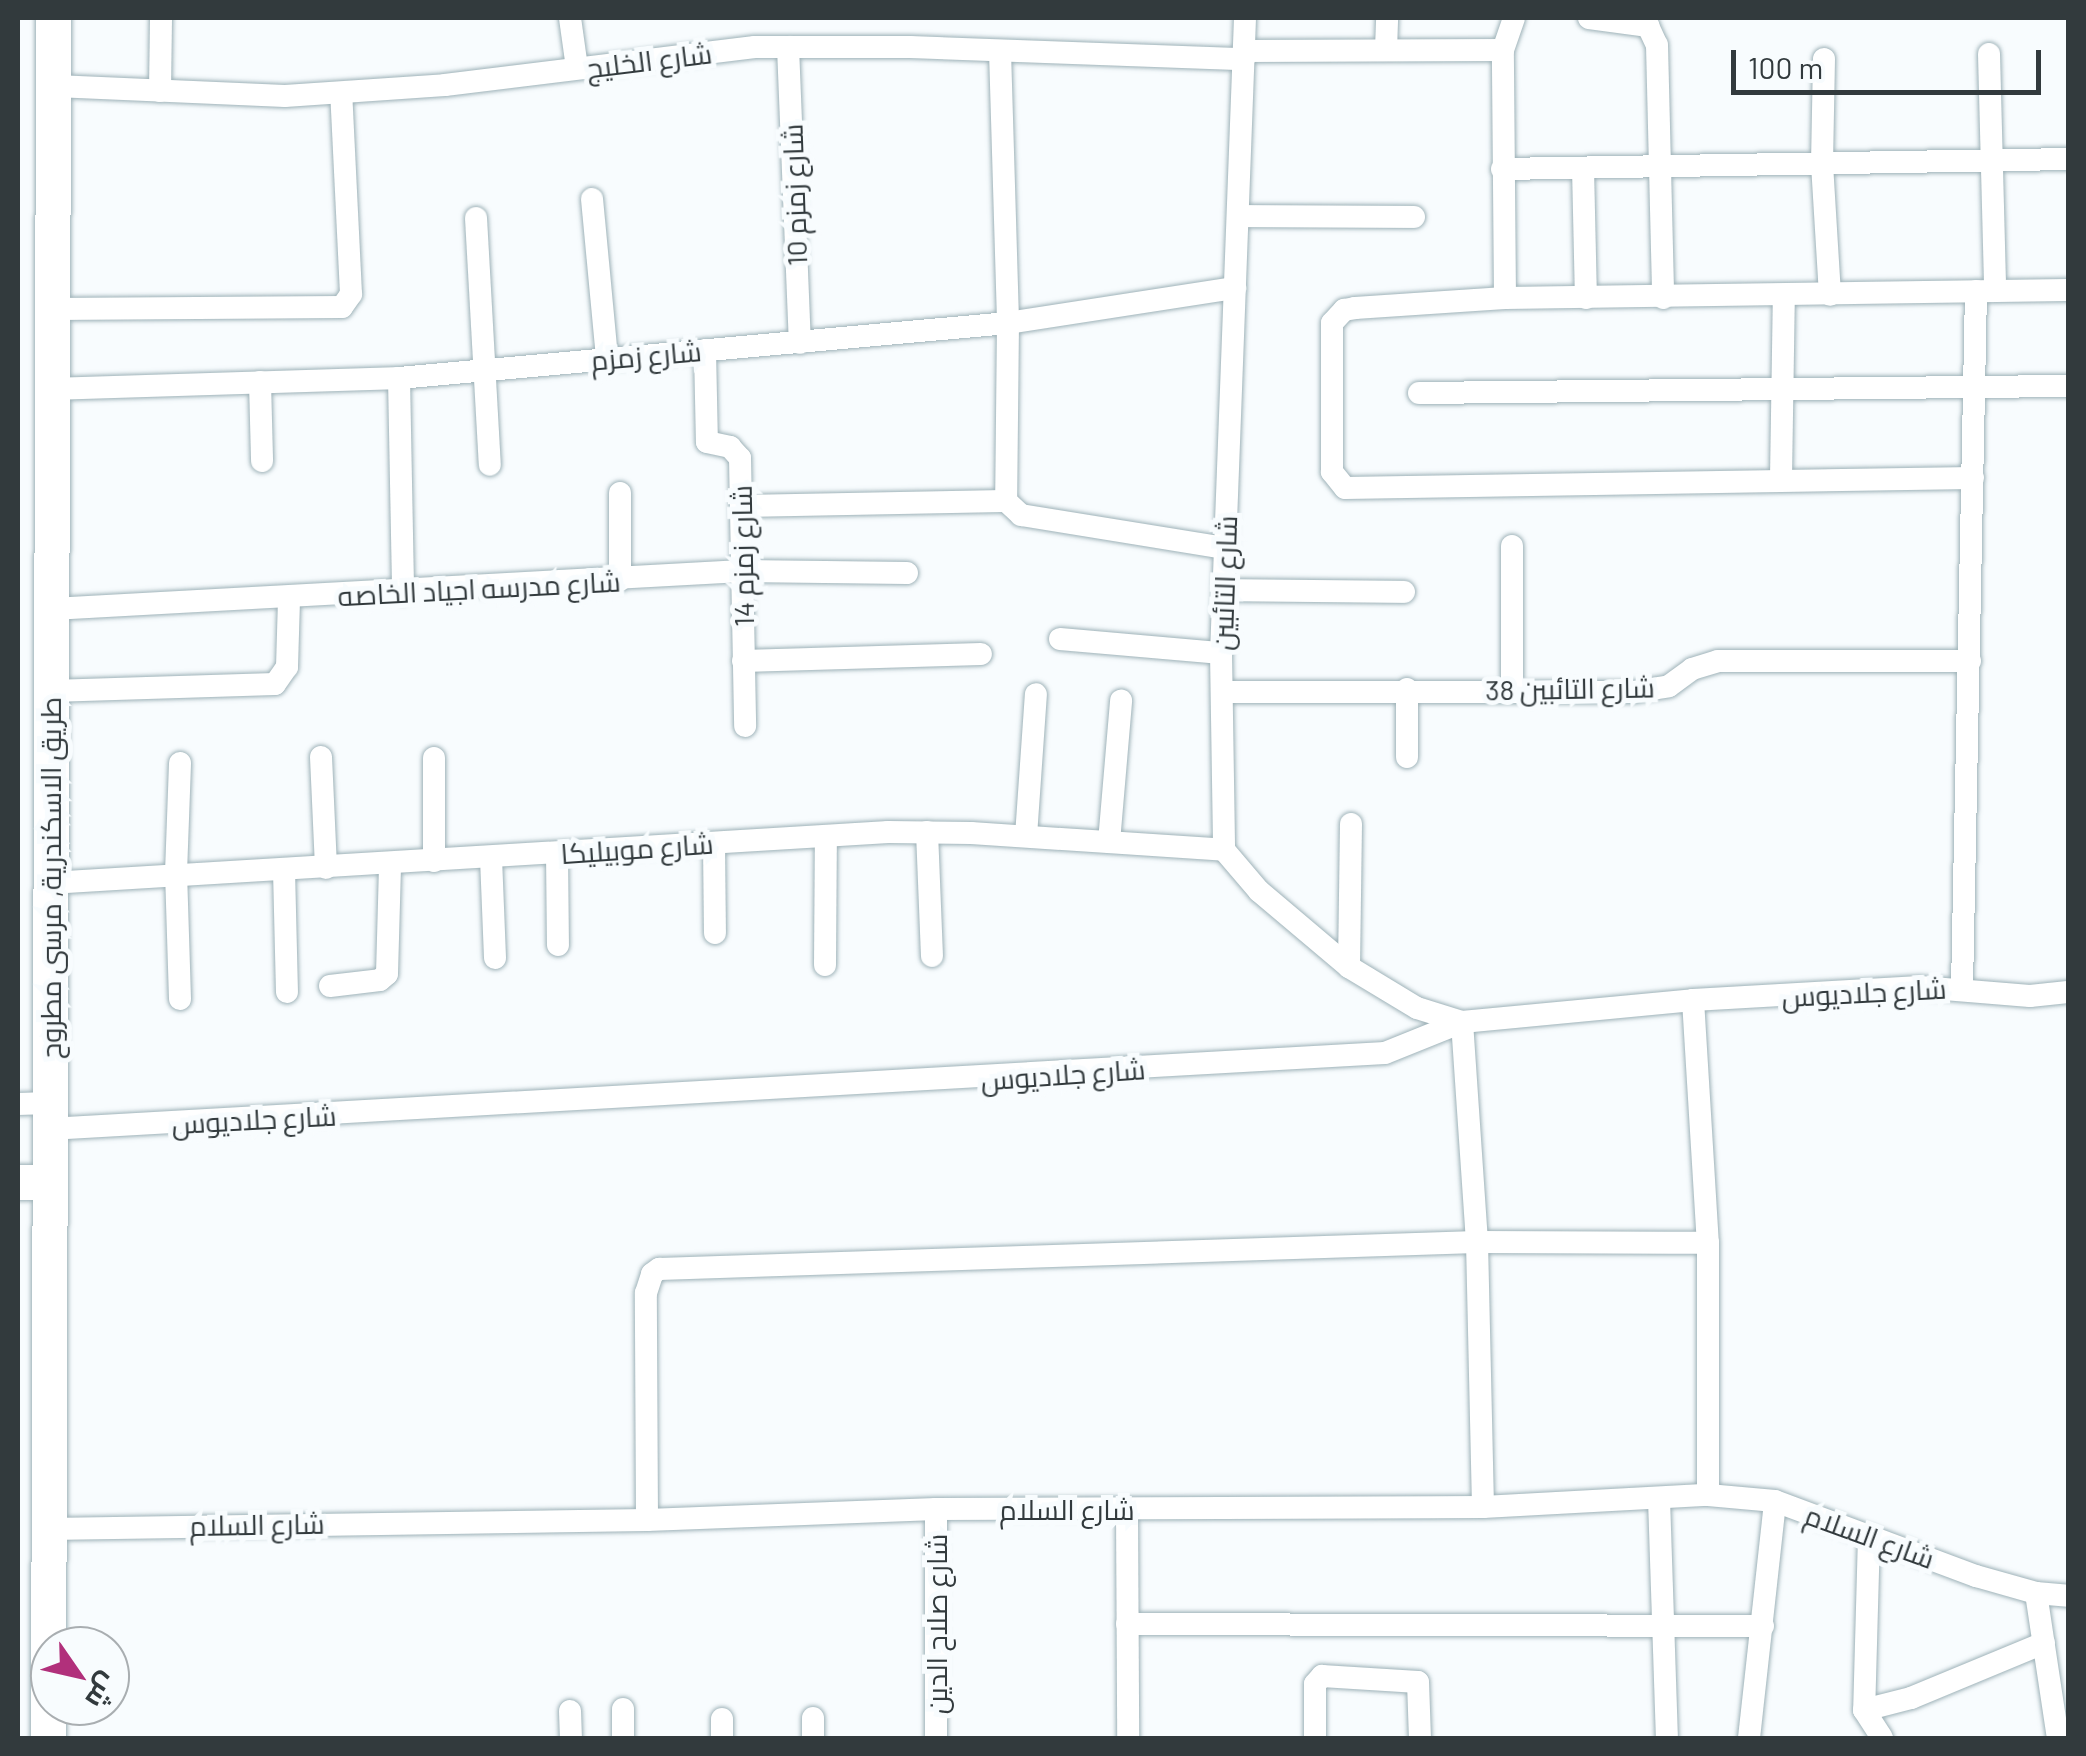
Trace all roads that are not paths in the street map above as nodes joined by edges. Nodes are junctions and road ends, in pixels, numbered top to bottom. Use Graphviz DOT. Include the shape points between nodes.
graph roads {
  1 [pos="53,18"];
  2 [pos="161,18"];
  3 [pos="570,18"];
  4 [pos="1244,18"];
  5 [pos="1388,18"];
  6 [pos="1514,18"];
  7 [pos="1589,18"];
  8 [pos="788,47"];
  9 [pos="1000,50"];
  10 [pos="1386,50"];
  11 [pos="1503,50"];
  12 [pos="1990,54"];
  13 [pos="1244,55"];
  14 [pos="1824,59"];
  15 [pos="576,68"];
  16 [pos="54,86"];
  17 [pos="160,91"];
  18 [pos="342,93"];
  19 [pos="2068,159"];
  20 [pos="1991,160"];
  21 [pos="1822,164"];
  22 [pos="1661,167"];
  23 [pos="1583,168"];
  24 [pos="1502,169"];
  25 [pos="592,200"];
  26 [pos="1238,216"];
  27 [pos="1414,217"];
  28 [pos="476,218"];
  29 [pos="1236,288"];
  30 [pos="2068,290"];
  31 [pos="1985,291"];
  32 [pos="1784,296"];
  33 [pos="1830,296"];
  34 [pos="1505,298"];
  35 [pos="1586,298"];
  36 [pos="1663,298"];
  37 [pos="53,309"];
  38 [pos="1008,323"];
  39 [pos="800,343"];
  40 [pos="705,350"];
  41 [pos="606,358"];
  42 [pos="487,369"];
  43 [pos="399,378"];
  44 [pos="260,382"];
  45 [pos="1974,386"];
  46 [pos="2068,386"];
  47 [pos="1783,388"];
  48 [pos="53,389"];
  49 [pos="1418,393"];
  50 [pos="262,461"];
  51 [pos="490,464"];
  52 [pos="1781,478"];
  53 [pos="1973,478"];
  54 [pos="620,493"];
  55 [pos="1006,500"];
  56 [pos="741,506"];
  57 [pos="1512,546"];
  58 [pos="1226,548"];
  59 [pos="742,571"];
  60 [pos="908,572"];
  61 [pos="620,580"];
  62 [pos="1224,590"];
  63 [pos="1404,592"];
  64 [pos="403,593"];
  65 [pos="289,598"];
  66 [pos="52,609"];
  67 [pos="1060,638"];
  68 [pos="1221,653"];
  69 [pos="981,654"];
  70 [pos="743,660"];
  71 [pos="1970,661"];
  72 [pos="1407,689"];
  73 [pos="1512,689"];
  74 [pos="51,691"];
  75 [pos="1222,692"];
  76 [pos="1036,694"];
  77 [pos="1121,701"];
  78 [pos="744,726"];
  79 [pos="322,757"];
  80 [pos="1407,757"];
  81 [pos="434,758"];
  82 [pos="180,763"];
  83 [pos="1351,824"];
  84 [pos="927,832"];
  85 [pos="826,836"];
  86 [pos="1026,836"];
  87 [pos="1110,842"];
  88 [pos="714,843"];
  89 [pos="1224,850"];
  90 [pos="557,853"];
  91 [pos="490,858"];
  92 [pos="434,862"];
  93 [pos="390,864"];
  94 [pos="326,868"];
  95 [pos="284,870"];
  96 [pos="176,872"];
  97 [pos="50,883"];
  98 [pos="716,933"];
  99 [pos="558,945"];
  100 [pos="932,956"];
  101 [pos="495,958"];
  102 [pos="825,964"];
  103 [pos="1348,967"];
  104 [pos="330,986"];
  105 [pos="1962,988"];
  106 [pos="286,992"];
  107 [pos="2068,992"];
  108 [pos="180,999"];
  109 [pos="1693,1000"];
  110 [pos="1462,1022"];
  111 [pos="39,1112"];
  112 [pos="33,1182"];
  113 [pos="1477,1242"];
  114 [pos="1708,1243"];
  115 [pos="1708,1495"];
  116 [pos="1659,1499"];
  117 [pos="1775,1501"];
  118 [pos="1483,1507"];
  119 [pos="1127,1509"];
  120 [pos="936,1510"];
  121 [pos="646,1520"];
  122 [pos="48,1529"];
  123 [pos="1869,1536"];
  124 [pos="2036,1593"];
  125 [pos="2068,1596"];
  126 [pos="1127,1624"];
  127 [pos="1763,1626"];
  128 [pos="1665,1628"];
  129 [pos="2044,1643"];
  130 [pos="622,1709"];
  131 [pos="1864,1710"];
  132 [pos="570,1711"];
  133 [pos="48,1738"];
  134 [pos="572,1738"];
  135 [pos="624,1738"];
  136 [pos="936,1738"];
  137 [pos="1128,1738"];
  138 [pos="1315,1738"];
  139 [pos="1420,1738"];
  140 [pos="1668,1738"];
  141 [pos="1749,1738"];
  142 [pos="1882,1738"];
  143 [pos="2058,1738"];
  1 -- 16 [label="main road, طريق الاسكندرية, مرسى مطروح"];
  2 -- 17 [label="street"];
  3 -- 15 [label="street"];
  4 -- 13 [label="street, شارع التائبين"];
  5 -- 10 [label="street"];
  6 -- 11 [label="street"];
  7 -- 22 [label="street" via="1627,20 1653,32"];
  8 -- 9 [label="street, شارع الخليج"];
  8 -- 15 [label="street, شارع الخليج"];
  8 -- 39 [label="street, شارع زمزم 10"];
  9 -- 13 [label="street, شارع الخليج"];
  9 -- 38 [label="street"];
  10 -- 11 [label="street, شارع الخليج"];
  10 -- 13 [label="street, شارع الخليج"];
  11 -- 24 [label="street"];
  12 -- 20 [label="street"];
  13 -- 26 [label="street, شارع التائبين"];
  14 -- 21 [label="street"];
  15 -- 18 [label="street, شارع الخليج"];
  16 -- 17 [label="street, شارع الخليج"];
  16 -- 37 [label="main road, طريق الاسكندرية, مرسى مطروح"];
  17 -- 18 [label="street, شارع الخليج"];
  18 -- 37 [label="street" via="351,294 342,307"];
  19 -- 20 [label="street"];
  20 -- 21 [label="street"];
  20 -- 31 [label="street"];
  21 -- 22 [label="street"];
  21 -- 33 [label="street"];
  22 -- 23 [label="street"];
  22 -- 36 [label="street"];
  23 -- 24 [label="street"];
  23 -- 35 [label="street"];
  24 -- 34 [label="street"];
  25 -- 41 [label="street"];
  26 -- 27 [label="street"];
  26 -- 29 [label="street, شارع التائبين"];
  28 -- 42 [label="street"];
  29 -- 38 [label="street, شارع زمزم"];
  29 -- 58 [label="street, شارع التائبين"];
  30 -- 31 [label="street"];
  31 -- 33 [label="street"];
  31 -- 45 [label="street"];
  32 -- 33 [label="street"];
  32 -- 36 [label="street"];
  32 -- 47 [label="street"];
  34 -- 35 [label="street"];
  34 -- 52 [label="street" via="1355,308 1336,316 1330,334 1332,472 1338,483 1359,491"];
  35 -- 36 [label="street"];
  37 -- 48 [label="main road, طريق الاسكندرية, مرسى مطروح"];
  38 -- 39 [label="street, شارع زمزم"];
  38 -- 55 [label="street"];
  39 -- 40 [label="street, شارع زمزم"];
  40 -- 41 [label="street, شارع زمزم"];
  40 -- 56 [label="street, شارع زمزم 14" via="706,439 740,458"];
  41 -- 42 [label="street, شارع زمزم"];
  42 -- 43 [label="street, شارع زمزم"];
  42 -- 51 [label="street"];
  43 -- 44 [label="street, شارع زمزم"];
  43 -- 64 [label="street"];
  44 -- 48 [label="street, شارع زمزم"];
  44 -- 50 [label="street"];
  45 -- 46 [label="street"];
  45 -- 47 [label="street"];
  45 -- 53 [label="street"];
  47 -- 49 [label="street"];
  47 -- 52 [label="street"];
  48 -- 66 [label="main road, طريق الاسكندرية, مرسى مطروح"];
  52 -- 53 [label="street"];
  53 -- 71 [label="street"];
  54 -- 61 [label="street"];
  55 -- 56 [label="street"];
  55 -- 58 [label="street" via="1021,514"];
  56 -- 59 [label="street, شارع زمزم 14"];
  57 -- 73 [label="street"];
  58 -- 62 [label="street, شارع التائبين"];
  59 -- 60 [label="street, شارع مدرسه اجياد الخاصه"];
  59 -- 61 [label="street, شارع مدرسه اجياد الخاصه"];
  59 -- 70 [label="street, شارع زمزم 14"];
  61 -- 64 [label="street, شارع مدرسه اجياد الخاصه"];
  62 -- 63 [label="street"];
  62 -- 68 [label="street, شارع التائبين"];
  64 -- 65 [label="street, شارع مدرسه اجياد الخاصه"];
  65 -- 66 [label="street, شارع مدرسه اجياد الخاصه"];
  65 -- 74 [label="street" via="287,667 275,684"];
  66 -- 74 [label="main road, طريق الاسكندرية, مرسى مطروح"];
  67 -- 68 [label="street"];
  68 -- 75 [label="street, شارع التائبين"];
  69 -- 70 [label="street"];
  70 -- 78 [label="street, شارع زمزم 14"];
  71 -- 73 [label="street, شارع التائبين 38" via="1718,661 1654,691"];
  71 -- 105 [label="street"];
  72 -- 73 [label="street, شارع التائبين 38"];
  72 -- 75 [label="street, شارع التائبين 38"];
  72 -- 80 [label="street"];
  74 -- 97 [label="main road, طريق الاسكندرية, مرسى مطروح"];
  75 -- 89 [label="street, شارع التائبين"];
  76 -- 86 [label="street"];
  77 -- 87 [label="street"];
  79 -- 94 [label="street"];
  81 -- 92 [label="street"];
  82 -- 96 [label="street"];
  83 -- 103 [label="street"];
  84 -- 85 [label="street, شارع موبيليكا"];
  84 -- 86 [label="street, شارع موبيليكا"];
  84 -- 100 [label="street"];
  85 -- 88 [label="street, شارع موبيليكا"];
  85 -- 102 [label="street"];
  86 -- 87 [label="street, شارع موبيليكا"];
  87 -- 89 [label="street, شارع موبيليكا"];
  88 -- 90 [label="street, شارع موبيليكا"];
  88 -- 98 [label="street"];
  89 -- 103 [label="street" via="1259,892"];
  90 -- 91 [label="street, شارع موبيليكا"];
  90 -- 99 [label="street"];
  91 -- 92 [label="street, شارع موبيليكا"];
  91 -- 101 [label="street"];
  92 -- 93 [label="street, شارع موبيليكا"];
  93 -- 94 [label="street, شارع موبيليكا"];
  93 -- 104 [label="street" via="387,974"];
  94 -- 95 [label="street, شارع موبيليكا"];
  95 -- 96 [label="street, شارع موبيليكا"];
  95 -- 106 [label="street"];
  96 -- 97 [label="street, شارع موبيليكا"];
  96 -- 108 [label="street"];
  97 -- 111 [label="main road, طريق الاسكندرية, مرسى مطروح"];
  103 -- 110 [label="street" via="1417,1008"];
  105 -- 107 [label="street, شارع جلاديوس" via="2030,996"];
  105 -- 109 [label="street, شارع جلاديوس"];
  109 -- 110 [label="street, شارع جلاديوس"];
  109 -- 114 [label="street"];
  110 -- 111 [label="street, شارع جلاديوس" via="1385,1053"];
  110 -- 113 [label="street"];
  111 -- 112 [label="main road, طريق الاسكندرية, مرسى مطروح"];
  112 -- 122 [label="main road, طريق الاسكندرية, مرسى مطروح"];
  113 -- 114 [label="street"];
  113 -- 118 [label="street"];
  113 -- 121 [label="street" via="659,1269 646,1293"];
  114 -- 115 [label="street"];
  115 -- 116 [label="street, شارع السلام"];
  115 -- 117 [label="street, شارع السلام"];
  116 -- 118 [label="street, شارع السلام"];
  116 -- 128 [label="street"];
  117 -- 123 [label="street, شارع السلام"];
  117 -- 127 [label="street"];
  118 -- 119 [label="street, شارع السلام"];
  119 -- 120 [label="street, شارع السلام"];
  119 -- 126 [label="street"];
  120 -- 121 [label="street, شارع السلام"];
  120 -- 136 [label="street, شارع صلاح الدين"];
  121 -- 122 [label="street, شارع السلام"];
  122 -- 133 [label="main road, طريق الاسكندرية, مرسى مطروح"];
  123 -- 124 [label="street, شارع السلام"];
  123 -- 131 [label="street"];
  124 -- 125 [label="street, شارع السلام"];
  124 -- 129 [label="street"];
  126 -- 128 [label="street"];
  126 -- 137 [label="street"];
  127 -- 128 [label="street"];
  127 -- 141 [label="street"];
  128 -- 140 [label="street"];
  129 -- 131 [label="street" via="1911,1698"];
  129 -- 143 [label="street"];
  130 -- 135 [label="street"];
  131 -- 142 [label="street"];
  132 -- 134 [label="street"];
  138 -- 139 [label="street" via="1314,1684 1322,1676 1418,1682"];
}
